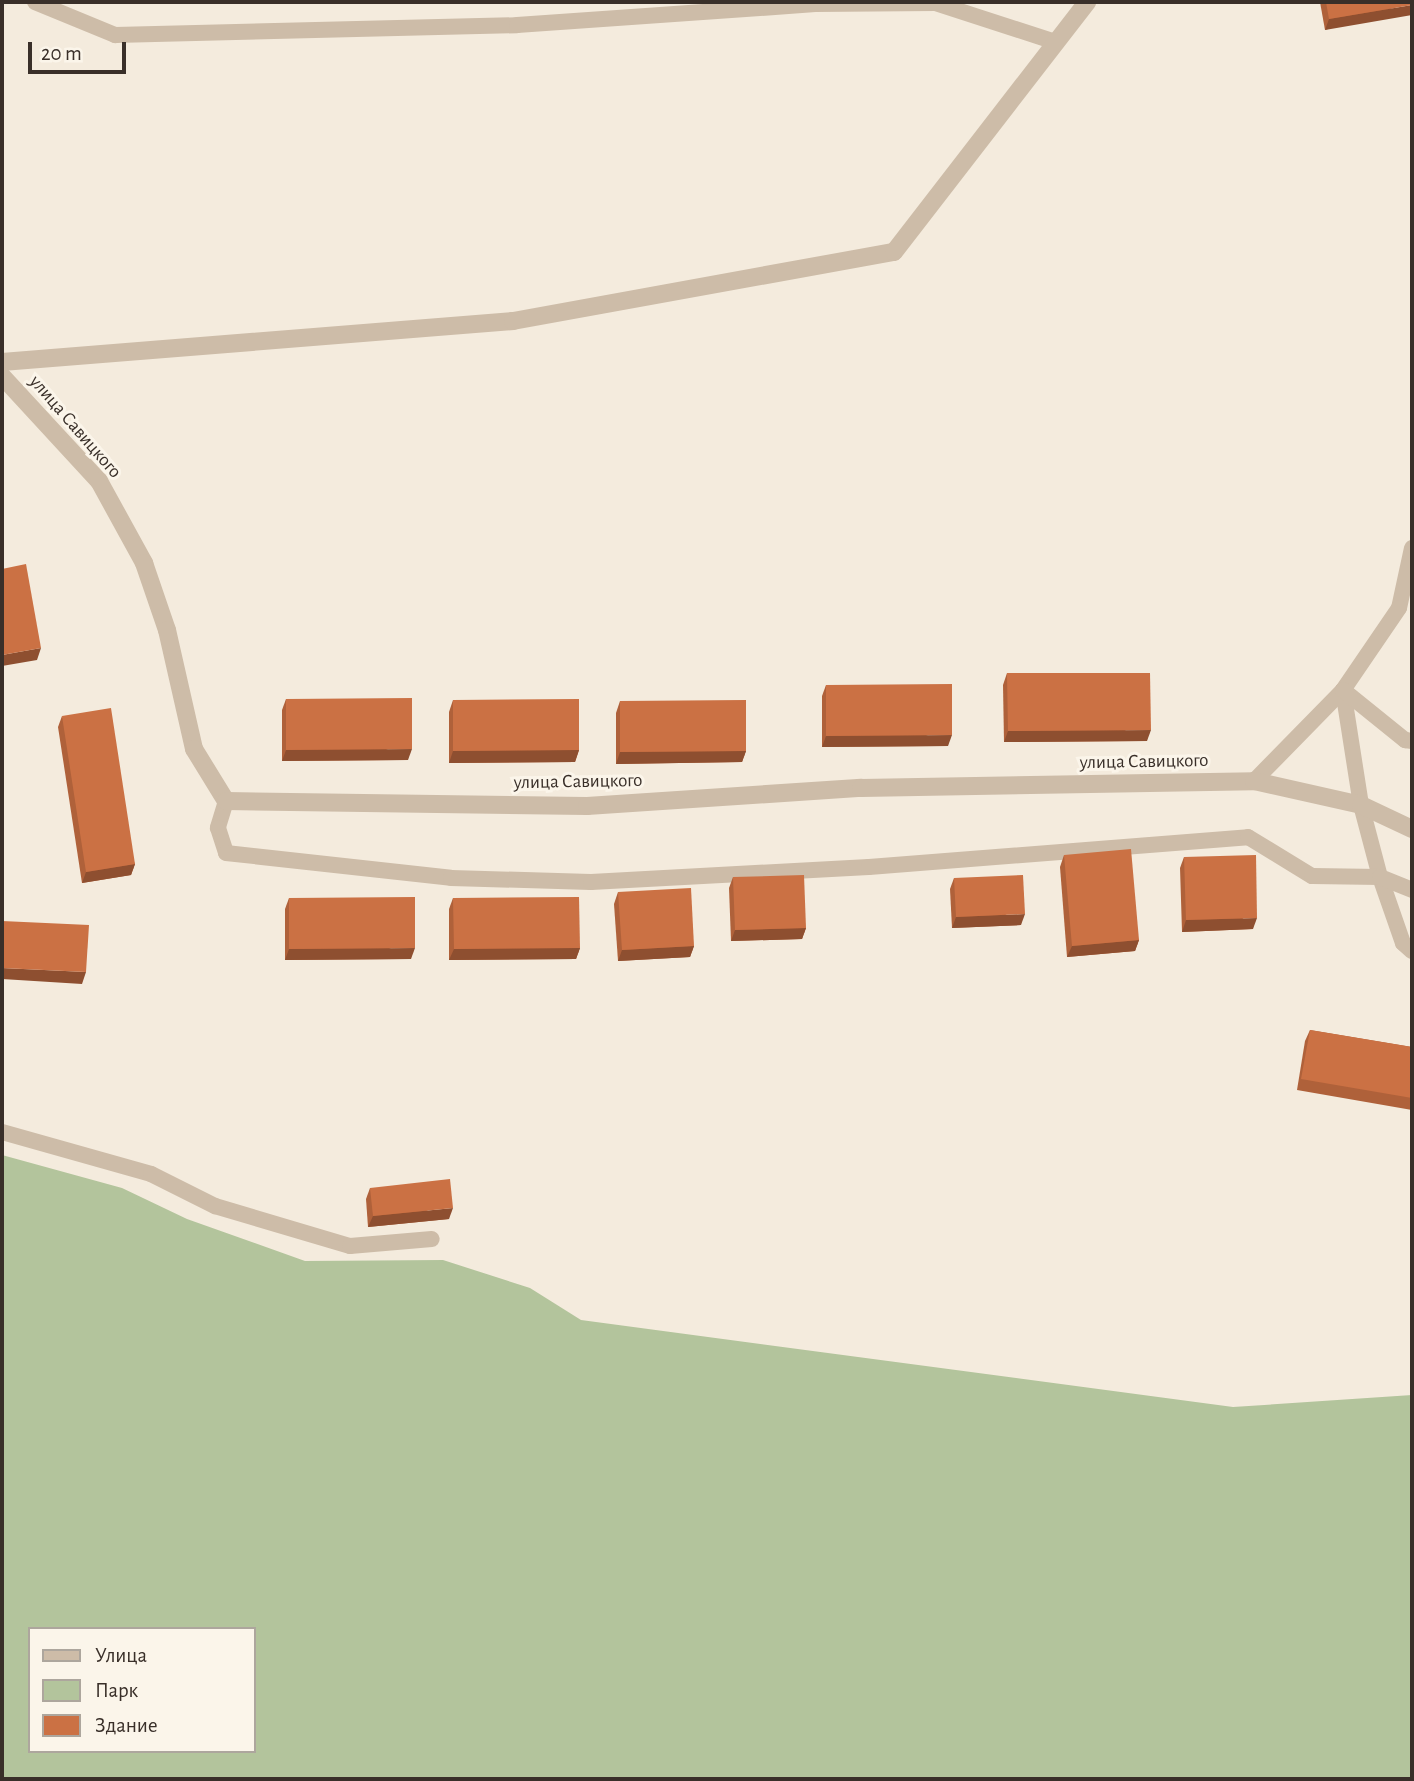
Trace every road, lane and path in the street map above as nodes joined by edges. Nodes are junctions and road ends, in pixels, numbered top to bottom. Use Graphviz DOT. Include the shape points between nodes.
graph roads {
  1 [pos="34,2"];
  2 [pos="1087,2"];
  3 [pos="1056,42"];
  4 [pos="2,362"];
  5 [pos="2,376"];
  6 [pos="1412,548"];
  7 [pos="1343,690"];
  8 [pos="1412,741"];
  9 [pos="1254,781"];
  10 [pos="226,801"];
  11 [pos="1361,805"];
  12 [pos="1412,829"];
  13 [pos="1380,877"];
  14 [pos="1412,890"];
  15 [pos="1412,951"];
  16 [pos="2,1132"];
  17 [pos="432,1239"];
  1 -- 3 [label="lane" via="115,35 517,25 815,4 935,3"];
  2 -- 3 [label="street"];
  3 -- 4 [label="street" via="894,253 513,321"];
  5 -- 10 [label="street, улица Савицкого" via="99,481 144,563 167,630 194,750"];
  6 -- 7 [label="lane" via="1399,608"];
  7 -- 8 [label="lane"];
  7 -- 9 [label="lane"];
  7 -- 11 [label="lane"];
  9 -- 10 [label="street, улица Савицкого" via="861,788 587,806"];
  9 -- 11 [label="street, улица Савицкого"];
  10 -- 13 [label="lane" via="218,828 226,853 451,878 591,883 869,867 1248,836 1312,876"];
  11 -- 12 [label="street, улица Савицкого"];
  11 -- 13 [label="lane"];
  13 -- 14 [label="lane"];
  13 -- 15 [label="lane" via="1403,943"];
  16 -- 17 [label="lane" via="151,1174 215,1206 350,1247"];
}
